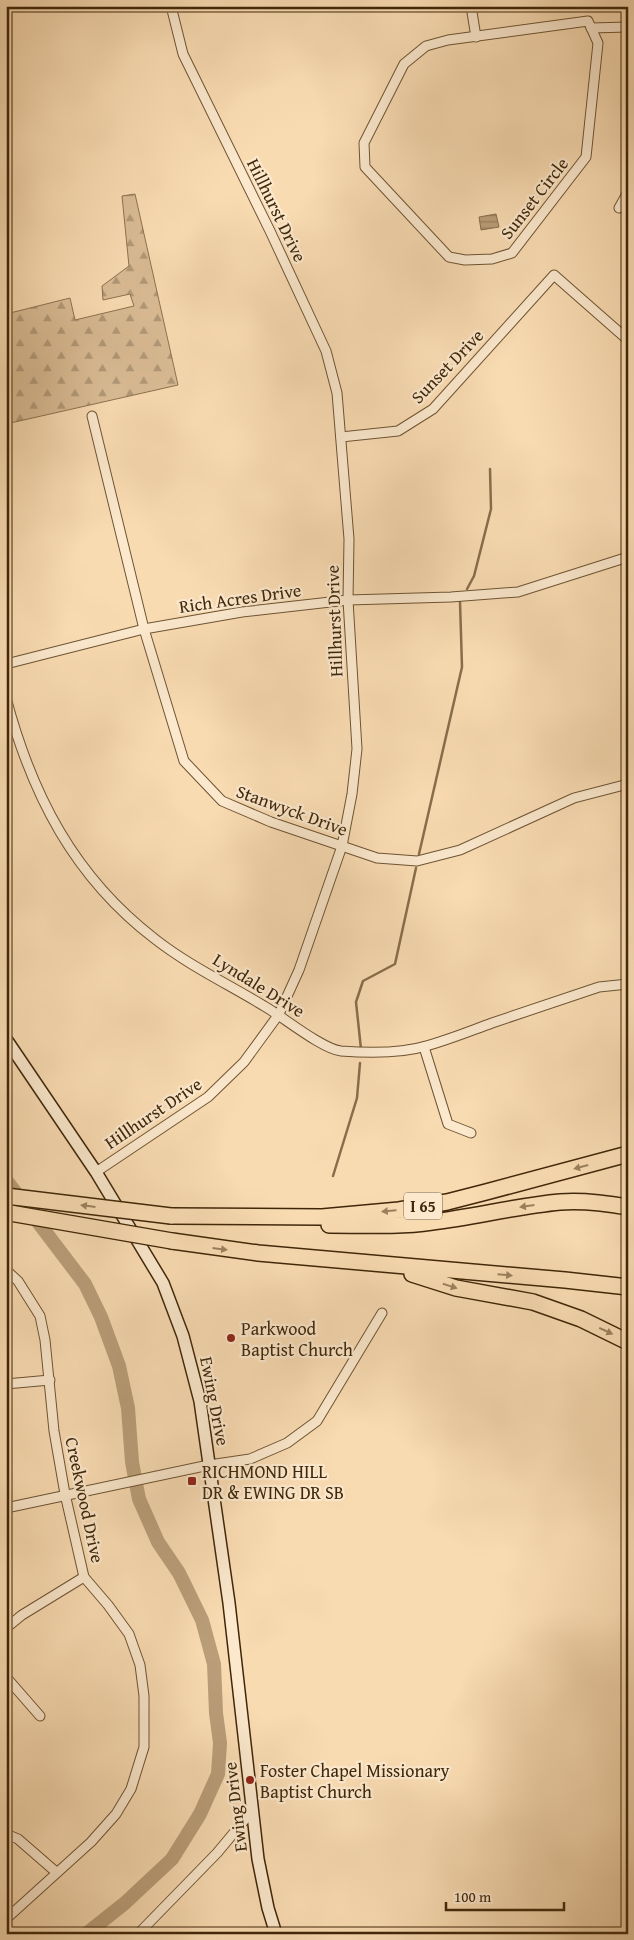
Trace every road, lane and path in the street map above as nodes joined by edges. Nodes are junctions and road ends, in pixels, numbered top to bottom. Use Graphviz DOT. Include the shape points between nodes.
graph roads {
  1 [pos="171,6"];
  2 [pos="471,6"];
  3 [pos="628,27"];
  4 [pos="591,28"];
  5 [pos="476,37"];
  6 [pos="628,192"];
  7 [pos="619,208"];
  8 [pos="628,340"];
  9 [pos="92,416"];
  10 [pos="341,437"];
  11 [pos="628,557"];
  12 [pos="348,600"];
  13 [pos="144,629"];
  14 [pos="6,664"];
  15 [pos="6,698"];
  16 [pos="628,784"];
  17 [pos="342,846"];
  18 [pos="628,984"];
  19 [pos="279,1014"];
  20 [pos="6,1039"];
  21 [pos="424,1047"];
  22 [pos="471,1133"];
  23 [pos="628,1154"];
  24 [pos="96,1172"];
  25 [pos="6,1196"];
  26 [pos="628,1207"];
  27 [pos="8,1212"];
  28 [pos="213,1217"];
  29 [pos="387,1266"];
  30 [pos="6,1270"];
  31 [pos="628,1287"];
  32 [pos="382,1313"];
  33 [pos="628,1342"];
  34 [pos="50,1380"];
  35 [pos="6,1384"];
  36 [pos="209,1465"];
  37 [pos="65,1494"];
  38 [pos="6,1508"];
  39 [pos="84,1577"];
  40 [pos="6,1628"];
  41 [pos="6,1677"];
  42 [pos="40,1716"];
  43 [pos="252,1811"];
  44 [pos="6,1834"];
  45 [pos="56,1872"];
  46 [pos="6,1919"];
  47 [pos="138,1934"];
  48 [pos="276,1934"];
  1 -- 10 [label="street, Hillhurst Drive" via="183,54 326,351 337,393"];
  2 -- 5 [label="street"];
  3 -- 4 [label="street"];
  4 -- 5 [label="street, Sunset Circle" via="588,21"];
  4 -- 5 [label="street, Sunset Circle" via="598,42 586,157 512,253 492,260 449,257 365,167 364,143 404,64 426,46"];
  6 -- 7 [label="street"];
  8 -- 10 [label="street, Sunset Drive" via="554,275 433,409 398,431"];
  9 -- 13 [label="street, Stanwyck Drive"];
  10 -- 12 [label="street, Hillhurst Drive" via="348,539"];
  11 -- 12 [label="street, Rich Acres Drive" via="518,592"];
  12 -- 13 [label="street, Rich Acres Drive" via="242,612"];
  12 -- 17 [label="street, Hillhurst Drive" via="357,749"];
  13 -- 14 [label="street, Rich Acres Drive"];
  13 -- 17 [label="street, Stanwyck Drive" via="184,761 222,801"];
  15 -- 19 [label="street, Lyndale Drive" via="18,741 40,797 75,856 97,883 156,940"];
  16 -- 17 [label="street, Stanwyck Drive" via="574,798 460,850 417,861 377,858"];
  17 -- 19 [label="street, Hillhurst Drive" via="299,970"];
  18 -- 21 [label="street, Lyndale Drive" via="599,987"];
  19 -- 21 [label="street, Lyndale Drive" via="338,1051 381,1052"];
  19 -- 24 [label="street, Hillhurst Drive" via="244,1062 208,1097"];
  20 -- 24 [label="main road, Ewing Drive"];
  21 -- 22 [label="street" via="448,1124"];
  23 -- 28 [label="highway, I 65, one-way" via="447,1202 399,1210 322,1217"];
  24 -- 36 [label="main road, Ewing Drive" via="163,1283 183,1336 200,1400"];
  28 -- 25 [label="highway, I 65, one-way, bridge" via="171,1216"];
  26 -- 28 [label="highway, one-way" via="561,1201 400,1226 299,1226"];
  27 -- 29 [label="highway, one-way, bridge" via="172,1241"];
  29 -- 31 [label="highway, one-way"];
  29 -- 33 [label="highway, one-way" via="456,1288 533,1302 581,1319"];
  30 -- 34 [label="street, Creekwood Drive" via="18,1281 40,1316"];
  32 -- 36 [label="street" via="317,1421 287,1442 250,1459"];
  34 -- 35 [label="street"];
  34 -- 37 [label="street, Creekwood Drive" via="54,1431"];
  36 -- 37 [label="street"];
  36 -- 43 [label="main road, Ewing Drive" via="229,1603"];
  37 -- 38 [label="street"];
  37 -- 39 [label="street, Creekwood Drive"];
  39 -- 40 [label="street"];
  39 -- 45 [label="street, Creekwood Drive" via="128,1634 140,1666 144,1696 144,1747 130,1789 116,1814 91,1842"];
  41 -- 42 [label="street"];
  43 -- 47 [label="street" via="217,1853"];
  43 -- 48 [label="main road, Ewing Drive" via="268,1908"];
  44 -- 45 [label="street" via="18,1839"];
  45 -- 46 [label="street, Creekwood Drive"];
}
